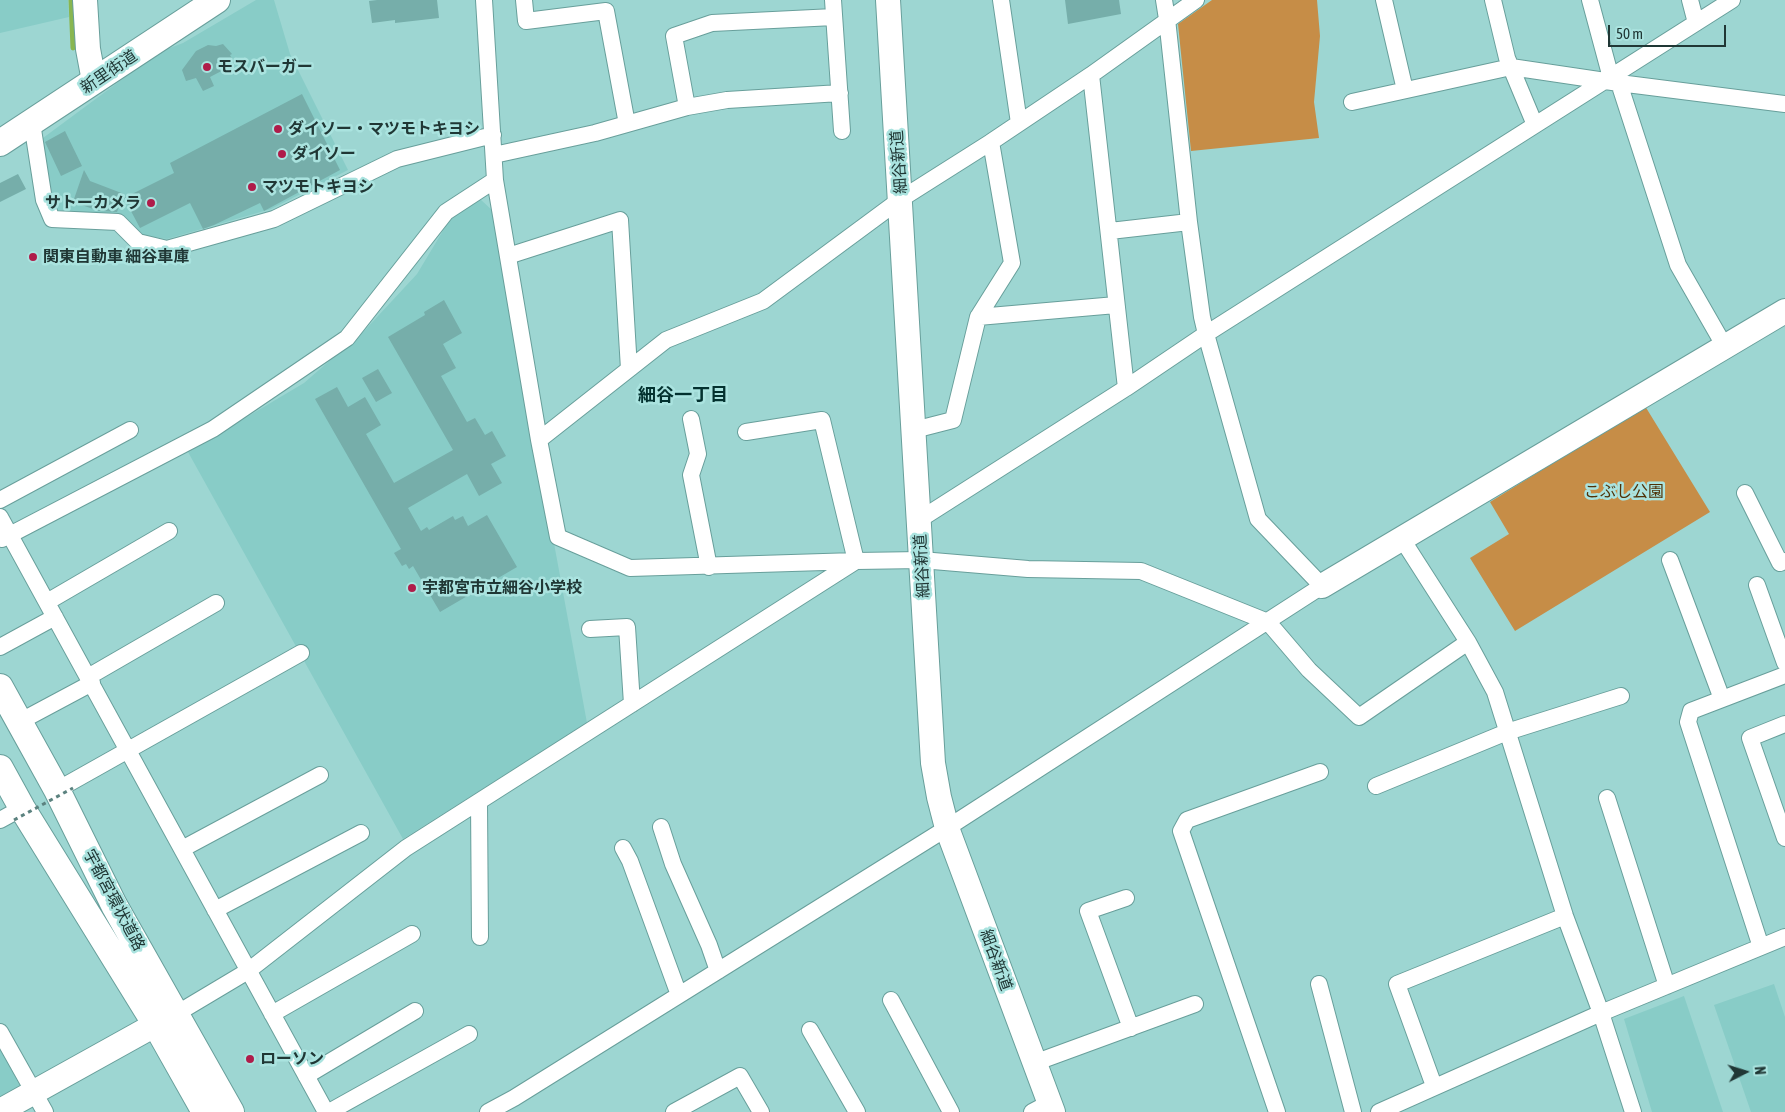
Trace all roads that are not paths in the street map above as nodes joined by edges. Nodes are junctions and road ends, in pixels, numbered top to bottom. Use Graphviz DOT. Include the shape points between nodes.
graph roads {
  1 [pos="85,0"];
  2 [pos="217,0"];
  3 [pos="484,0"];
  4 [pos="524,0"];
  5 [pos="832,0"];
  6 [pos="888,0"];
  7 [pos="1001,0"];
  8 [pos="1164,0"];
  9 [pos="1196,0"];
  10 [pos="1384,0"];
  11 [pos="1493,0"];
  12 [pos="1590,0"];
  13 [pos="1690,0"];
  14 [pos="1732,0"];
  15 [pos="834,17"];
  16 [pos="1167,19"];
  17 [pos="1696,23"];
  18 [pos="1511,67"];
  19 [pos="1092,75"];
  20 [pos="1612,80"];
  21 [pos="94,81"];
  22 [pos="1405,90"];
  23 [pos="840,93"];
  24 [pos="1352,102"];
  25 [pos="1785,104"];
  26 [pos="687,106"];
  27 [pos="32,123"];
  28 [pos="1019,123"];
  29 [pos="627,124"];
  30 [pos="1535,125"];
  31 [pos="842,131"];
  32 [pos="493,135"];
  33 [pos="0,142"];
  34 [pos="991,142"];
  35 [pos="494,155"];
  36 [pos="495,180"];
  37 [pos="901,199"];
  38 [pos="1189,222"];
  39 [pos="1110,231"];
  40 [pos="508,256"];
  41 [pos="1116,305"];
  42 [pos="1785,311"];
  43 [pos="978,317"];
  44 [pos="1206,334"];
  45 [pos="1725,347"];
  46 [pos="628,369"];
  47 [pos="1126,388"];
  48 [pos="691,419"];
  49 [pos="130,430"];
  50 [pos="914,430"];
  51 [pos="746,432"];
  52 [pos="539,440"];
  53 [pos="1745,493"];
  54 [pos="0,500"];
  55 [pos="0,517"];
  56 [pos="919,520"];
  57 [pos="169,531"];
  58 [pos="5,538"];
  59 [pos="1402,539"];
  60 [pos="921,560"];
  61 [pos="1670,560"];
  62 [pos="1785,561"];
  63 [pos="856,562"];
  64 [pos="709,567"];
  65 [pos="1758,585"];
  66 [pos="1322,586"];
  67 [pos="47,602"];
  68 [pos="216,602"];
  69 [pos="55,617"];
  70 [pos="1268,622"];
  71 [pos="590,629"];
  72 [pos="1468,642"];
  73 [pos="0,648"];
  74 [pos="301,653"];
  75 [pos="1785,663"];
  76 [pos="1785,674"];
  77 [pos="90,680"];
  78 [pos="0,687"];
  79 [pos="1621,696"];
  80 [pos="1722,699"];
  81 [pos="632,704"];
  82 [pos="19,722"];
  83 [pos="1785,724"];
  84 [pos="1507,732"];
  85 [pos="128,750"];
  86 [pos="0,768"];
  87 [pos="1320,772"];
  88 [pos="320,775"];
  89 [pos="1376,786"];
  90 [pos="65,789"];
  91 [pos="1607,798"];
  92 [pos="479,802"];
  93 [pos="12,816"];
  94 [pos="661,827"];
  95 [pos="947,828"];
  96 [pos="361,833"];
  97 [pos="1785,838"];
  98 [pos="623,848"];
  99 [pos="182,849"];
  100 [pos="1126,898"];
  101 [pos="215,910"];
  102 [pos="1565,916"];
  103 [pos="412,934"];
  104 [pos="1785,937"];
  105 [pos="480,938"];
  106 [pos="1761,947"];
  107 [pos="248,971"];
  108 [pos="718,972"];
  109 [pos="1319,984"];
  110 [pos="1667,986"];
  111 [pos="679,995"];
  112 [pos="891,1000"];
  113 [pos="1195,1004"];
  114 [pos="415,1011"];
  115 [pos="272,1014"];
  116 [pos="1601,1014"];
  117 [pos="166,1019"];
  118 [pos="1131,1028"];
  119 [pos="810,1030"];
  120 [pos="0,1032"];
  121 [pos="469,1034"];
  122 [pos="1034,1063"];
  123 [pos="306,1076"];
  124 [pos="1434,1086"];
  125 [pos="39,1102"];
  126 [pos="1408,1106"];
  127 [pos="1044,1109"];
  128 [pos="0,1111"];
  129 [pos="205,1112"];
  130 [pos="231,1112"];
  131 [pos="327,1112"];
  132 [pos="488,1112"];
  133 [pos="674,1112"];
  134 [pos="761,1112"];
  135 [pos="857,1112"];
  136 [pos="951,1112"];
  137 [pos="1278,1112"];
  138 [pos="1353,1112"];
  139 [pos="1379,1112"];
  140 [pos="1633,1112"];
  1 -- 21 [label="street"];
  2 -- 21 [label="main road, 新里街道"];
  3 -- 32 [label="street"];
  4 -- 29 [label="street" via="526,21 606,11"];
  5 -- 15 [label="street"];
  6 -- 37 [label="street, 細谷新道"];
  7 -- 28 [label="street"];
  8 -- 16 [label="street"];
  9 -- 16 [label="street"];
  10 -- 22 [label="street"];
  11 -- 18 [label="street"];
  12 -- 20 [label="street"];
  13 -- 17 [label="street"];
  14 -- 17 [label="street"];
  15 -- 23 [label="street"];
  15 -- 26 [label="street" via="712,23 674,36"];
  16 -- 19 [label="street"];
  16 -- 38 [label="street"];
  17 -- 20 [label="street"];
  18 -- 20 [label="street"];
  18 -- 22 [label="street"];
  18 -- 30 [label="street"];
  19 -- 28 [label="street"];
  19 -- 39 [label="street"];
  20 -- 25 [label="street"];
  20 -- 30 [label="street"];
  20 -- 45 [label="street" via="1678,264"];
  21 -- 27 [label="main road, 新里街道"];
  22 -- 24 [label="street"];
  23 -- 26 [label="street" via="727,100"];
  23 -- 31 [label="street"];
  26 -- 29 [label="street"];
  27 -- 32 [label="street" via="44,200 52,219 118,222 138,242 167,249 274,219 397,159"];
  27 -- 33 [label="main road, 新里街道"];
  28 -- 34 [label="street"];
  29 -- 35 [label="street"];
  30 -- 44 [label="street"];
  32 -- 35 [label="street"];
  34 -- 37 [label="street"];
  34 -- 43 [label="street" via="1012,263"];
  35 -- 36 [label="street"];
  36 -- 40 [label="street"];
  36 -- 58 [label="street" via="446,212 347,338 213,429"];
  37 -- 46 [label="street" via="763,301 666,340"];
  37 -- 50 [label="street, 細谷新道"];
  38 -- 39 [label="street"];
  38 -- 44 [label="street"];
  39 -- 41 [label="street"];
  40 -- 46 [label="street" via="620,220"];
  40 -- 52 [label="street"];
  41 -- 43 [label="street"];
  41 -- 47 [label="street"];
  42 -- 45 [label="street"];
  43 -- 50 [label="street" via="953,420"];
  44 -- 47 [label="street"];
  44 -- 66 [label="street" via="1258,519"];
  45 -- 59 [label="street"];
  46 -- 52 [label="street"];
  47 -- 56 [label="street"];
  48 -- 64 [label="street" via="698,454 691,475"];
  49 -- 54 [label="street"];
  50 -- 56 [label="street, 細谷新道"];
  51 -- 63 [label="street" via="822,420"];
  52 -- 64 [label="street" via="558,537 630,568"];
  53 -- 62 [label="street" via="1780,563"];
  55 -- 58 [label="street"];
  56 -- 60 [label="street, 細谷新道"];
  57 -- 67 [label="street"];
  58 -- 67 [label="street"];
  59 -- 66 [label="street"];
  59 -- 72 [label="street"];
  60 -- 63 [label="street"];
  60 -- 70 [label="street" via="1028,568 1141,571"];
  60 -- 95 [label="street, 細谷新道" via="933,763"];
  61 -- 80 [label="street"];
  63 -- 64 [label="street"];
  63 -- 81 [label="street"];
  65 -- 75 [label="street"];
  66 -- 70 [label="street"];
  67 -- 69 [label="street"];
  68 -- 77 [label="street"];
  69 -- 73 [label="street"];
  69 -- 77 [label="street"];
  70 -- 72 [label="street" via="1309,670 1359,717"];
  70 -- 95 [label="street"];
  71 -- 81 [label="street" via="627,628"];
  72 -- 84 [label="street" via="1495,692"];
  74 -- 85 [label="street"];
  76 -- 80 [label="street"];
  77 -- 82 [label="street"];
  77 -- 85 [label="street"];
  78 -- 82 [label="main road, 宇都宮環状道路"];
  79 -- 84 [label="street"];
  80 -- 106 [label="street" via="1691,711 1688,722"];
  81 -- 92 [label="street"];
  82 -- 90 [label="main road, 宇都宮環状道路"];
  83 -- 97 [label="street" via="1750,738"];
  84 -- 89 [label="street"];
  84 -- 102 [label="street"];
  85 -- 90 [label="street"];
  85 -- 99 [label="street"];
  86 -- 93 [label="main road, 宇都宮環状道路"];
  87 -- 137 [label="street" via="1187,820 1181,831"];
  88 -- 99 [label="street"];
  90 -- 117 [label="main road, 宇都宮環状道路"];
  91 -- 110 [label="street"];
  92 -- 105 [label="street"];
  92 -- 107 [label="street" via="406,848"];
  93 -- 117 [label="main road, 宇都宮環状道路"];
  94 -- 108 [label="street" via="672,864 710,945"];
  95 -- 108 [label="street"];
  95 -- 122 [label="street, 細谷新道"];
  96 -- 101 [label="street"];
  98 -- 111 [label="street"];
  99 -- 101 [label="street"];
  100 -- 118 [label="street" via="1088,910"];
  101 -- 107 [label="street"];
  102 -- 116 [label="street"];
  102 -- 124 [label="street" via="1397,984"];
  103 -- 115 [label="street"];
  104 -- 106 [label="street"];
  106 -- 110 [label="street"];
  107 -- 115 [label="street"];
  107 -- 117 [label="street"];
  108 -- 111 [label="street"];
  109 -- 138 [label="street"];
  110 -- 116 [label="street"];
  111 -- 132 [label="street"];
  112 -- 136 [label="street"];
  113 -- 118 [label="street"];
  114 -- 123 [label="street"];
  115 -- 123 [label="street"];
  116 -- 124 [label="street"];
  116 -- 140 [label="street"];
  117 -- 125 [label="street"];
  117 -- 129 [label="main road, 宇都宮環状道路"];
  117 -- 130 [label="main road, 宇都宮環状道路"];
  118 -- 122 [label="street"];
  119 -- 135 [label="street"];
  120 -- 125 [label="street"];
  121 -- 131 [label="street"];
  122 -- 127 [label="street, 細谷新道"];
  123 -- 131 [label="street"];
  124 -- 126 [label="street"];
  125 -- 128 [label="street"];
  126 -- 139 [label="street"];
  133 -- 134 [label="street" via="740,1076"];
}
